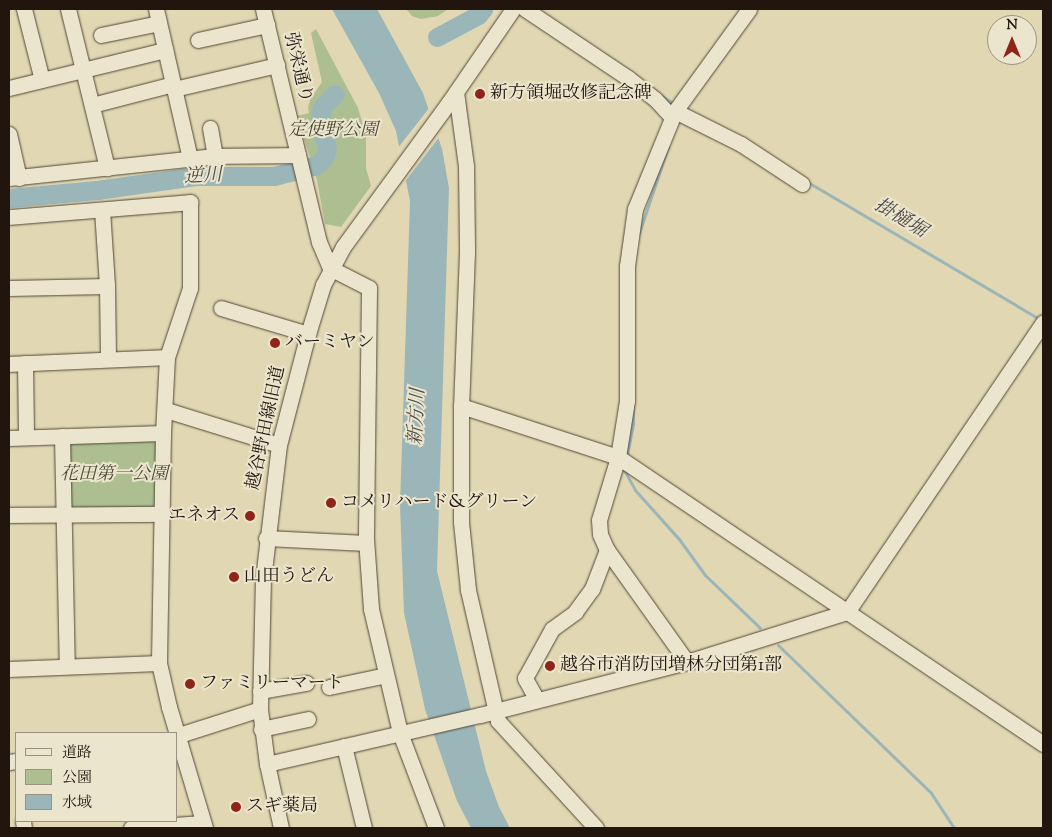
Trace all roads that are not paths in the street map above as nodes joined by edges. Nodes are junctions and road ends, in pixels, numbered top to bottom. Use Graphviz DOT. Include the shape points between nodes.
graph roads {
  1 [pos="24,9"];
  2 [pos="68,9"];
  3 [pos="263,9"];
  4 [pos="513,9"];
  5 [pos="525,9"];
  6 [pos="749,9"];
  7 [pos="158,16"];
  8 [pos="267,25"];
  9 [pos="101,35"];
  10 [pos="198,40"];
  11 [pos="165,50"];
  12 [pos="277,65"];
  13 [pos="83,70"];
  14 [pos="42,80"];
  15 [pos="173,87"];
  16 [pos="9,88"];
  17 [pos="453,97"];
  18 [pos="92,105"];
  19 [pos="675,112"];
  20 [pos="210,128"];
  21 [pos="9,134"];
  22 [pos="215,156"];
  23 [pos="190,159"];
  24 [pos="299,160"];
  25 [pos="107,168"];
  26 [pos="14,178"];
  27 [pos="802,184"];
  28 [pos="102,210"];
  29 [pos="9,217"];
  30 [pos="330,268"];
  31 [pos="107,286"];
  32 [pos="9,288"];
  33 [pos="221,308"];
  34 [pos="1043,322"];
  35 [pos="308,334"];
  36 [pos="167,357"];
  37 [pos="108,359"];
  38 [pos="25,363"];
  39 [pos="9,364"];
  40 [pos="461,406"];
  41 [pos="166,410"];
  42 [pos="163,433"];
  43 [pos="62,436"];
  44 [pos="26,437"];
  45 [pos="9,438"];
  46 [pos="279,445"];
  47 [pos="618,457"];
  48 [pos="163,514"];
  49 [pos="9,515"];
  50 [pos="64,515"];
  51 [pos="266,538"];
  52 [pos="366,543"];
  53 [pos="607,550"];
  54 [pos="848,612"];
  55 [pos="159,662"];
  56 [pos="687,662"];
  57 [pos="67,666"];
  58 [pos="9,669"];
  59 [pos="386,675"];
  60 [pos="306,682"];
  61 [pos="328,687"];
  62 [pos="260,691"];
  63 [pos="537,700"];
  64 [pos="260,709"];
  65 [pos="496,711"];
  66 [pos="308,719"];
  67 [pos="261,729"];
  68 [pos="177,732"];
  69 [pos="400,733"];
  70 [pos="178,736"];
  71 [pos="1043,744"];
  72 [pos="344,746"];
  73 [pos="267,764"];
  74 [pos="204,826"];
  75 [pos="131,828"];
  76 [pos="281,828"];
  77 [pos="364,828"];
  78 [pos="436,828"];
  79 [pos="596,828"];
  1 -- 14 [label="street"];
  2 -- 13 [label="street"];
  3 -- 8 [label="street, 弥栄通り"];
  4 -- 17 [label="street, 越谷野田線旧道"];
  5 -- 19 [label="street"];
  6 -- 19 [label="street"];
  7 -- 9 [label="street"];
  7 -- 11 [label="street"];
  8 -- 10 [label="street"];
  8 -- 12 [label="street, 弥栄通り"];
  11 -- 13 [label="street"];
  11 -- 15 [label="street"];
  12 -- 15 [label="street"];
  12 -- 24 [label="street, 弥栄通り"];
  13 -- 14 [label="street"];
  13 -- 18 [label="street"];
  14 -- 16 [label="street"];
  15 -- 18 [label="street"];
  15 -- 23 [label="street"];
  17 -- 30 [label="street, 越谷野田線旧道"];
  17 -- 40 [label="street" via="466,166 467,252"];
  18 -- 25 [label="street"];
  19 -- 27 [label="street" via="741,144"];
  19 -- 47 [label="street" via="635,209 627,266 627,401"];
  20 -- 22 [label="street"];
  21 -- 26 [label="street"];
  22 -- 23 [label="street"];
  22 -- 24 [label="street"];
  23 -- 25 [label="street"];
  24 -- 30 [label="street, 弥栄通り" via="315,230"];
  25 -- 26 [label="street"];
  28 -- 29 [label="street"];
  28 -- 31 [label="street"];
  28 -- 36 [label="street" via="190,202 190,288"];
  30 -- 35 [label="street, 越谷野田線旧道"];
  30 -- 52 [label="street" via="369,288"];
  31 -- 32 [label="street"];
  31 -- 37 [label="street"];
  33 -- 35 [label="street"];
  34 -- 54 [label="street"];
  35 -- 46 [label="street, 越谷野田線旧道"];
  36 -- 37 [label="street"];
  36 -- 41 [label="street"];
  37 -- 38 [label="street"];
  38 -- 39 [label="street"];
  38 -- 44 [label="street"];
  40 -- 47 [label="street"];
  40 -- 65 [label="street" via="461,522 468,590"];
  41 -- 42 [label="street"];
  41 -- 46 [label="street"];
  42 -- 43 [label="street"];
  42 -- 48 [label="street"];
  43 -- 44 [label="street"];
  43 -- 50 [label="street"];
  44 -- 45 [label="street"];
  46 -- 51 [label="street, 越谷野田線旧道"];
  47 -- 53 [label="street" via="599,520 600,534"];
  47 -- 54 [label="street"];
  48 -- 50 [label="street"];
  48 -- 55 [label="street"];
  49 -- 50 [label="street"];
  50 -- 57 [label="street"];
  51 -- 52 [label="street"];
  51 -- 62 [label="street, 越谷野田線旧道"];
  52 -- 59 [label="street" via="371,610"];
  53 -- 56 [label="street"];
  53 -- 63 [label="street" via="592,589 575,612 552,629 525,678"];
  54 -- 56 [label="street"];
  54 -- 71 [label="street"];
  55 -- 57 [label="street"];
  55 -- 68 [label="street"];
  56 -- 63 [label="street"];
  57 -- 58 [label="street"];
  59 -- 61 [label="street"];
  59 -- 69 [label="street"];
  60 -- 62 [label="street"];
  62 -- 64 [label="street, 越谷野田線旧道"];
  63 -- 65 [label="street"];
  64 -- 67 [label="street, 越谷野田線旧道"];
  64 -- 70 [label="street"];
  65 -- 69 [label="street"];
  65 -- 79 [label="street" via="498,721"];
  66 -- 67 [label="street"];
  67 -- 73 [label="street, 越谷野田線旧道"];
  69 -- 72 [label="street"];
  69 -- 78 [label="street"];
  70 -- 74 [label="street"];
  72 -- 73 [label="street"];
  72 -- 77 [label="street"];
  73 -- 76 [label="street, 越谷野田線旧道"];
  74 -- 75 [label="street"];
}
